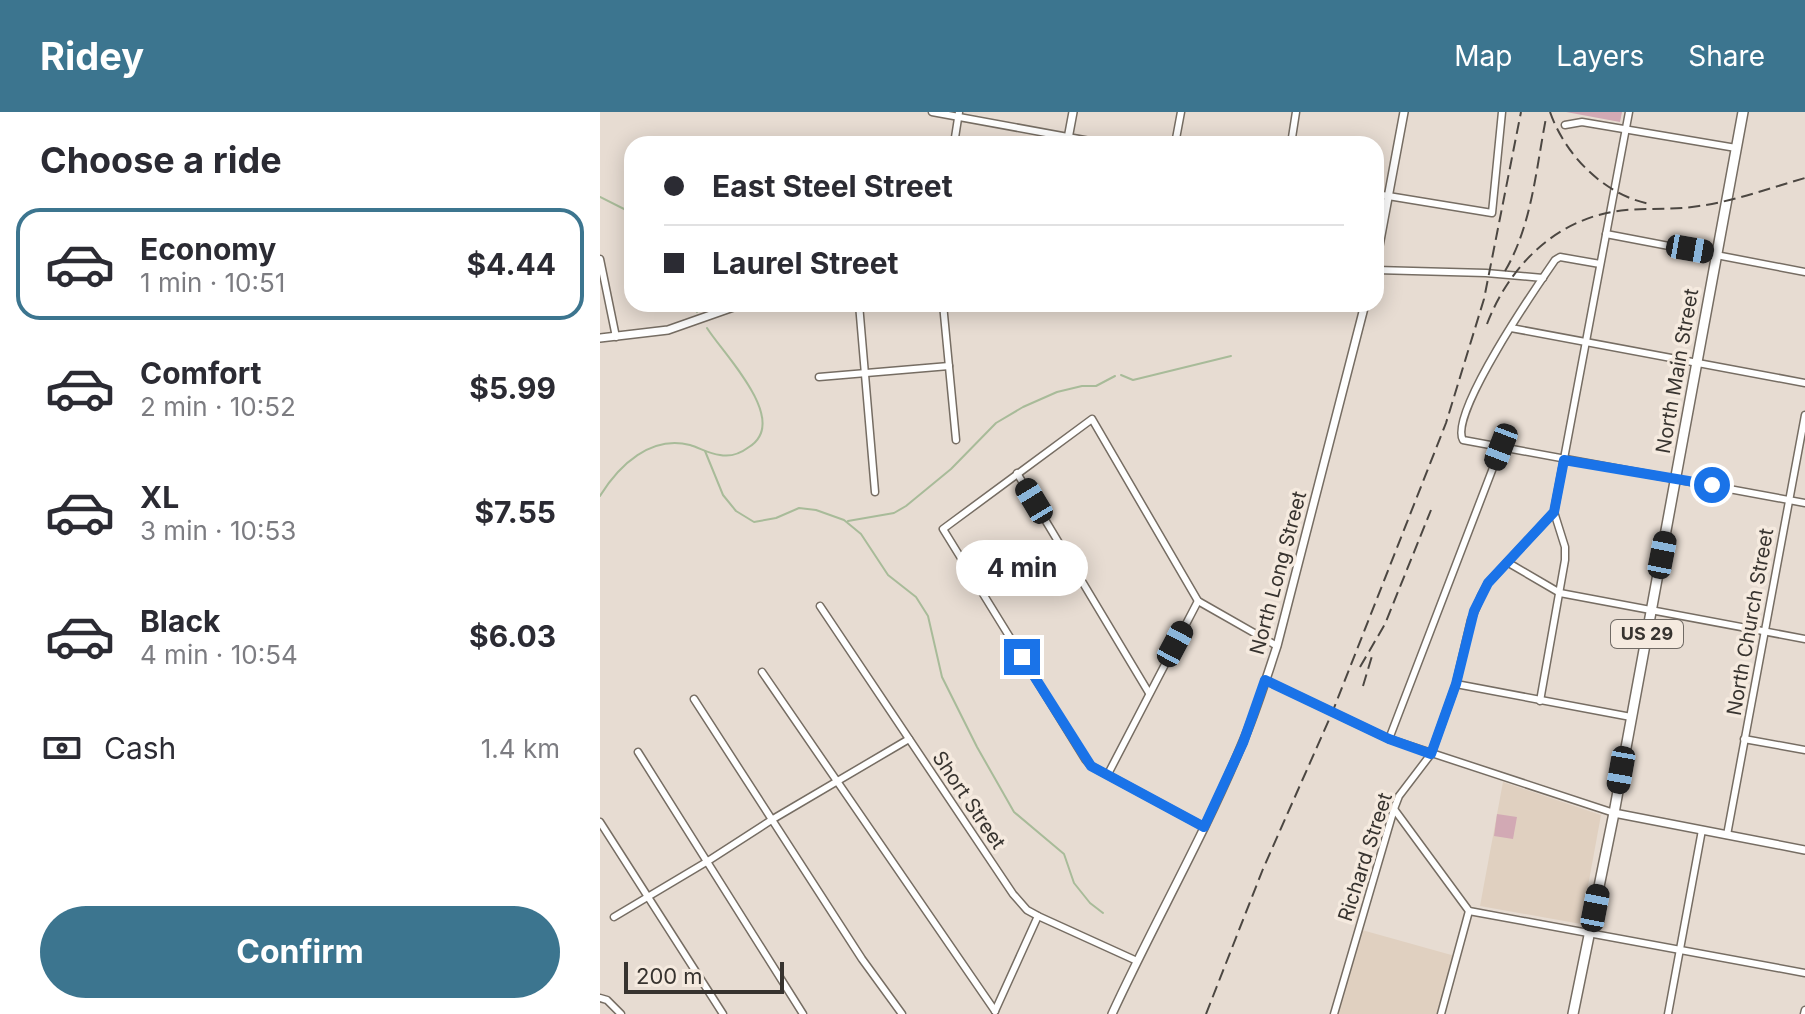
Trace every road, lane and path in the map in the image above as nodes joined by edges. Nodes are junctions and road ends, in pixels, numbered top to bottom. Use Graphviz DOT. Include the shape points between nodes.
graph roads {
  1 [pos="932,112"];
  2 [pos="1073,112"];
  3 [pos="1181,112"];
  4 [pos="1296,112"];
  5 [pos="1404,112"];
  6 [pos="1502,112"];
  7 [pos="1629,112"];
  8 [pos="1743,112"];
  9 [pos="959,114"];
  10 [pos="1565,125"];
  11 [pos="1626,129"];
  12 [pos="955,136"];
  13 [pos="1051,136"];
  14 [pos="1069,136"];
  15 [pos="1176,136"];
  16 [pos="1292,136"];
  17 [pos="1736,148"];
  18 [pos="1384,195"];
  19 [pos="1390,196"];
  20 [pos="1384,224"];
  21 [pos="1606,234"];
  22 [pos="1717,254"];
  23 [pos="600,259"];
  24 [pos="1600,264"];
  25 [pos="1384,270"];
  26 [pos="1805,272"];
  27 [pos="1543,278"];
  28 [pos="719,312"];
  29 [pos="860,312"];
  30 [pos="944,312"];
  31 [pos="1363,312"];
  32 [pos="1511,328"];
  33 [pos="600,338"];
  34 [pos="616,338"];
  35 [pos="1587,342"];
  36 [pos="1696,363"];
  37 [pos="949,366"];
  38 [pos="865,374"];
  39 [pos="819,377"];
  40 [pos="1805,383"];
  41 [pos="1805,415"];
  42 [pos="956,440"];
  43 [pos="1501,447"];
  44 [pos="1564,460"];
  45 [pos="1017,473"];
  46 [pos="1676,478"];
  47 [pos="875,492"];
  48 [pos="1788,500"];
  49 [pos="1805,503"];
  50 [pos="1554,512"];
  51 [pos="1507,562"];
  52 [pos="1560,593"];
  53 [pos="1198,601"];
  54 [pos="820,606"];
  55 [pos="1651,611"];
  56 [pos="1765,632"];
  57 [pos="1805,639"];
  58 [pos="1277,646"];
  59 [pos="762,672"];
  60 [pos="1265,680"];
  61 [pos="1456,684"];
  62 [pos="1149,693"];
  63 [pos="694,699"];
  64 [pos="1540,701"];
  65 [pos="1631,717"];
  66 [pos="909,739"];
  67 [pos="1389,739"];
  68 [pos="1744,739"];
  69 [pos="1805,750"];
  70 [pos="638,752"];
  71 [pos="1431,754"];
  72 [pos="1108,774"];
  73 [pos="837,783"];
  74 [pos="1394,809"];
  75 [pos="1614,813"];
  76 [pos="773,819"];
  77 [pos="600,822"];
  78 [pos="1204,827"];
  79 [pos="1702,830"];
  80 [pos="1727,835"];
  81 [pos="1805,850"];
  82 [pos="708,861"];
  83 [pos="648,897"];
  84 [pos="1469,911"];
  85 [pos="1038,916"];
  86 [pos="614,917"];
  87 [pos="1590,932"];
  88 [pos="1680,949"];
  89 [pos="1137,961"];
  90 [pos="1805,973"];
  91 [pos="600,998"];
  92 [pos="994,1012"];
  93 [pos="619,1013"];
  94 [pos="723,1014"];
  95 [pos="803,1014"];
  96 [pos="902,1014"];
  97 [pos="1112,1014"];
  98 [pos="1334,1014"];
  99 [pos="1441,1014"];
  100 [pos="1573,1014"];
  101 [pos="1668,1014"];
  1 -- 9 [label="street"];
  2 -- 14 [label="street"];
  3 -- 15 [label="street"];
  4 -- 16 [label="street"];
  5 -- 19 [label="street"];
  6 -- 19 [label="street" via="1492,213"];
  7 -- 11 [label="street"];
  8 -- 17 [label="main road, North Main Street / US 29"];
  9 -- 12 [label="street"];
  9 -- 13 [label="street"];
  10 -- 11 [label="street" via="1582,122"];
  11 -- 17 [label="street"];
  11 -- 21 [label="street"];
  17 -- 22 [label="main road, North Main Street / US 29"];
  18 -- 19 [label="street"];
  19 -- 20 [label="street"];
  21 -- 22 [label="street"];
  21 -- 24 [label="street"];
  22 -- 26 [label="street"];
  22 -- 36 [label="main road, North Main Street / US 29"];
  23 -- 34 [label="street"];
  24 -- 27 [label="street" via="1560,257"];
  24 -- 35 [label="street"];
  25 -- 27 [label="street"];
  27 -- 32 [label="street"];
  28 -- 34 [label="street" via="668,330"];
  29 -- 38 [label="street"];
  30 -- 37 [label="street"];
  31 -- 58 [label="street, North Long Street"];
  32 -- 35 [label="street"];
  32 -- 43 [label="street" via="1469,403 1460,436"];
  33 -- 34 [label="street"];
  35 -- 36 [label="street"];
  35 -- 44 [label="street"];
  36 -- 40 [label="street"];
  36 -- 46 [label="main road, North Main Street / US 29"];
  37 -- 38 [label="street"];
  37 -- 42 [label="street"];
  38 -- 39 [label="street"];
  38 -- 47 [label="street"];
  41 -- 48 [label="street, North Church Street"];
  43 -- 44 [label="street"];
  43 -- 67 [label="street"];
  44 -- 46 [label="street"];
  44 -- 50 [label="street"];
  45 -- 53 [label="street" via="1092,419"];
  45 -- 62 [label="street"];
  45 -- 72 [label="street" via="943,529 1085,759"];
  46 -- 48 [label="street"];
  46 -- 55 [label="main road, North Main Street / US 29"];
  48 -- 49 [label="street"];
  48 -- 56 [label="street, North Church Street"];
  50 -- 51 [label="street, Richard Street"];
  50 -- 52 [label="street" via="1565,547"];
  51 -- 52 [label="street"];
  51 -- 61 [label="street, Richard Street" via="1488,583 1474,611"];
  52 -- 55 [label="street"];
  52 -- 64 [label="street"];
  53 -- 58 [label="street"];
  53 -- 62 [label="street"];
  54 -- 66 [label="street, Short Street"];
  55 -- 56 [label="street"];
  55 -- 65 [label="main road, North Main Street / US 29"];
  56 -- 57 [label="street"];
  56 -- 68 [label="street, North Church Street"];
  58 -- 60 [label="street, North Long Street"];
  59 -- 73 [label="street"];
  60 -- 67 [label="street"];
  60 -- 78 [label="street, North Long Street"];
  61 -- 64 [label="street"];
  61 -- 71 [label="street, Richard Street"];
  62 -- 72 [label="street"];
  63 -- 76 [label="street"];
  64 -- 65 [label="street"];
  65 -- 75 [label="main road, North Main Street / US 29"];
  66 -- 73 [label="street"];
  66 -- 85 [label="street, Short Street" via="1013,894"];
  67 -- 71 [label="street"];
  68 -- 69 [label="street"];
  68 -- 80 [label="street, North Church Street"];
  70 -- 82 [label="street"];
  71 -- 74 [label="street, Richard Street"];
  71 -- 75 [label="street"];
  72 -- 78 [label="street"];
  73 -- 76 [label="street"];
  73 -- 92 [label="street"];
  74 -- 84 [label="street"];
  74 -- 98 [label="street, Richard Street"];
  75 -- 79 [label="street"];
  75 -- 87 [label="main road, North Main Street / US 29"];
  76 -- 82 [label="street"];
  76 -- 96 [label="street"];
  77 -- 83 [label="street"];
  78 -- 89 [label="street, North Long Street"];
  79 -- 80 [label="street"];
  79 -- 88 [label="street"];
  80 -- 81 [label="street"];
  82 -- 83 [label="street"];
  82 -- 95 [label="street"];
  83 -- 86 [label="street"];
  83 -- 94 [label="street"];
  84 -- 87 [label="street"];
  84 -- 99 [label="street"];
  85 -- 89 [label="street, Short Street"];
  85 -- 92 [label="street"];
  87 -- 88 [label="street"];
  87 -- 100 [label="main road, North Main Street / US 29"];
  88 -- 90 [label="street"];
  88 -- 101 [label="street"];
  89 -- 97 [label="street, North Long Street"];
  91 -- 93 [label="street"];
}
